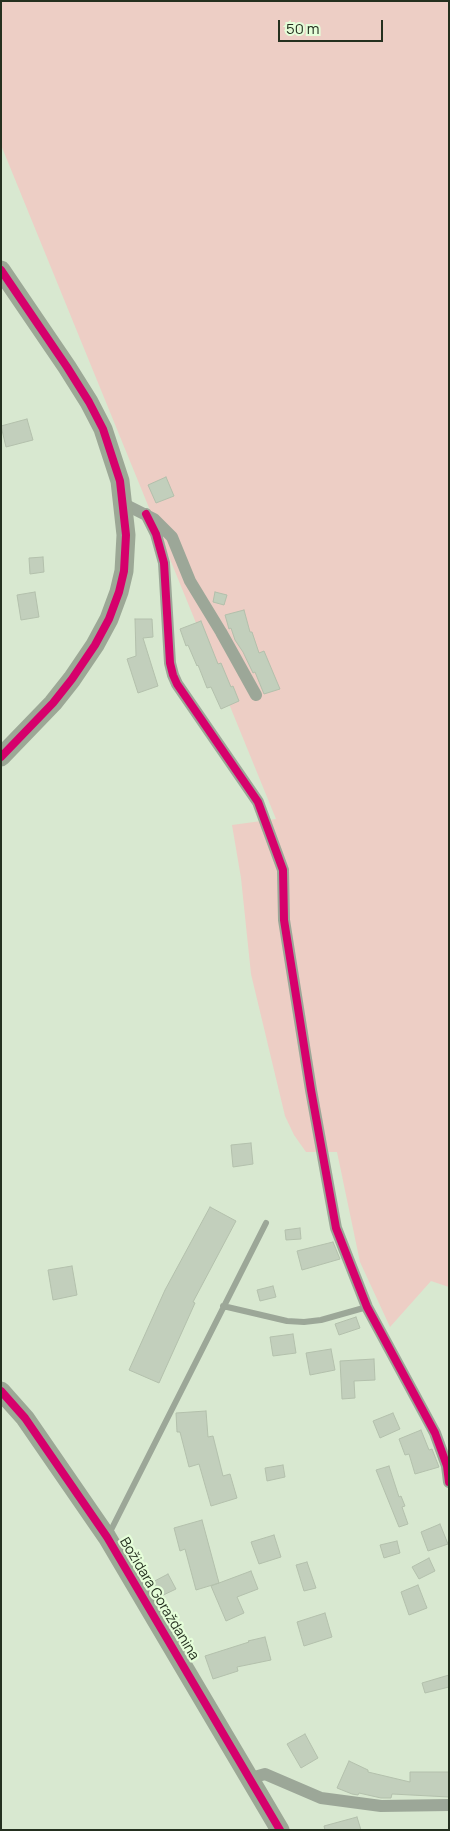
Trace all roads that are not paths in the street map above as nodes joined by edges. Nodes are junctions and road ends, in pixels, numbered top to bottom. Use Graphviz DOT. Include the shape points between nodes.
graph roads {
  1 [pos="1,270"];
  2 [pos="124,504"];
  3 [pos="146,514"];
  4 [pos="256,696"];
  5 [pos="1,757"];
  6 [pos="266,1223"];
  7 [pos="223,1306"];
  8 [pos="367,1307"];
  9 [pos="1,1391"];
  10 [pos="448,1478"];
  11 [pos="107,1537"];
  12 [pos="251,1778"];
  13 [pos="449,1805"];
  14 [pos="280,1830"];
  1 -- 2 [label="main road" via="89,402 111,449"];
  2 -- 3 [label="street"];
  2 -- 5 [label="main road" via="124,571 109,619 72,679"];
  3 -- 4 [label="street" via="172,537 190,581"];
  3 -- 8 [label="street" via="164,563 173,675 258,802 284,870 286,930 336,1228"];
  6 -- 7 [label="lane"];
  7 -- 8 [label="lane" via="304,1322"];
  7 -- 11 [label="lane"];
  8 -- 10 [label="street" via="435,1433"];
  9 -- 11 [label="main road, Božidara Goraždanina" via="30,1426"];
  11 -- 12 [label="main road, Božidara Goraždanina"];
  12 -- 13 [label="street" via="265,1774 321,1798 372,1805"];
  12 -- 14 [label="main road, Božidara Goraždanina"];
}
